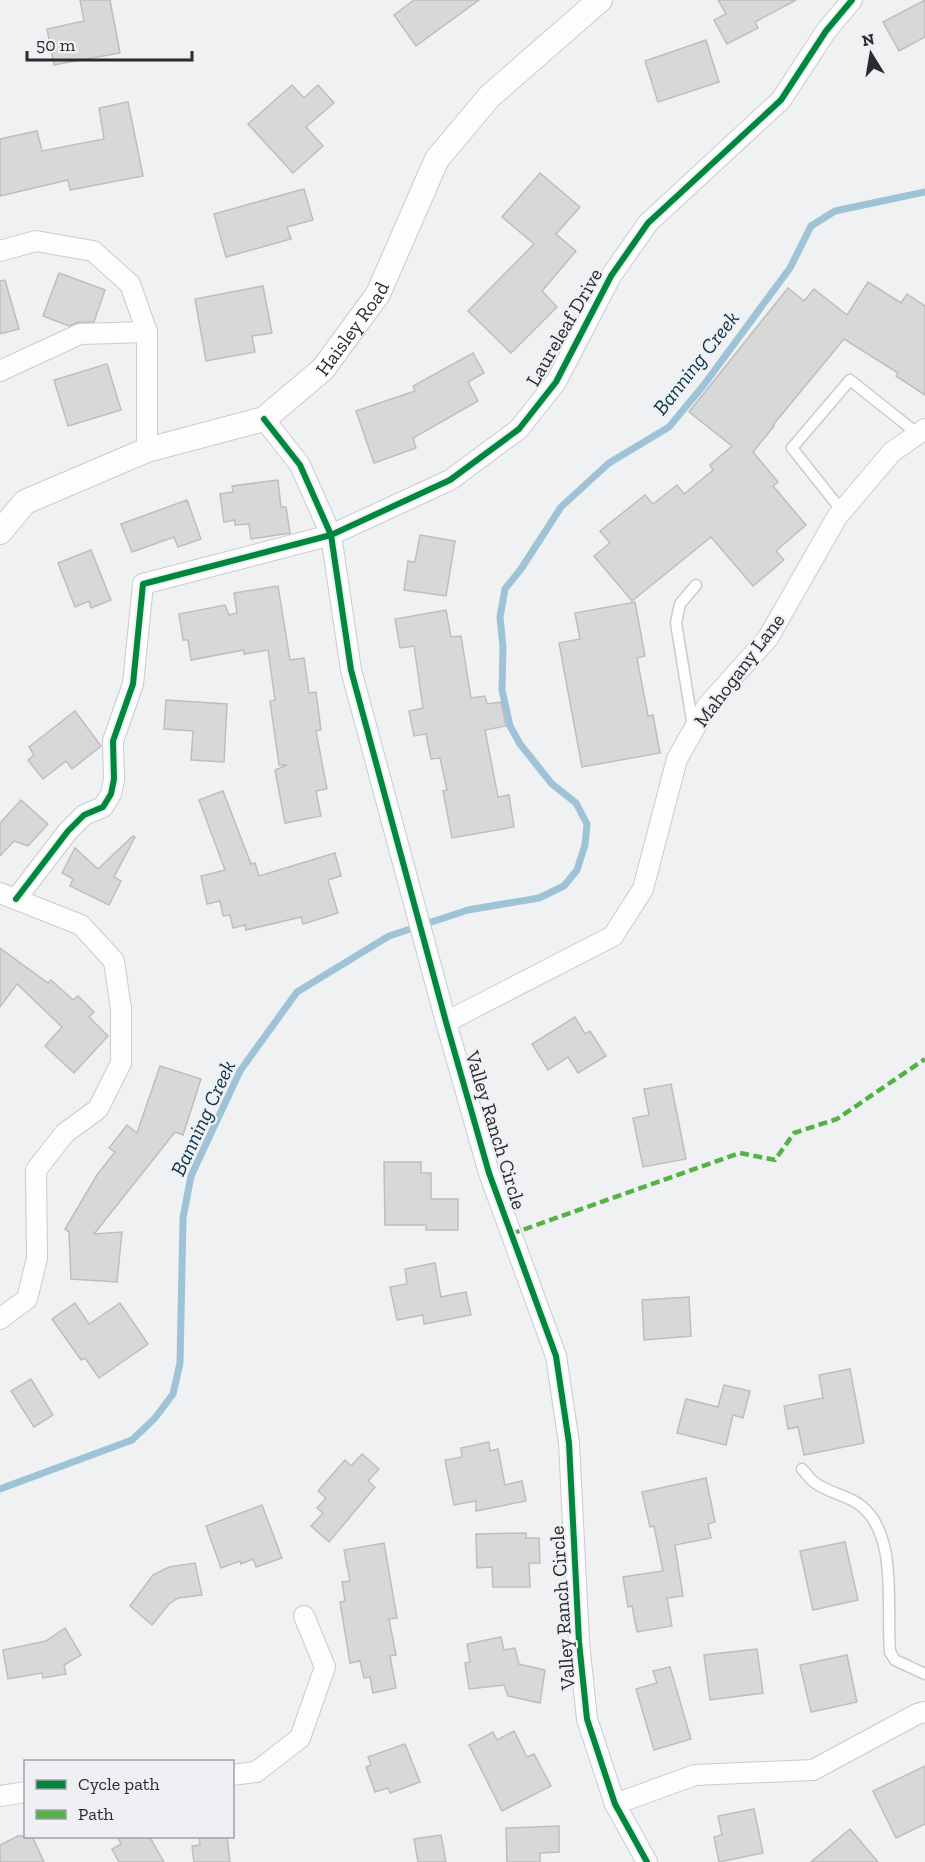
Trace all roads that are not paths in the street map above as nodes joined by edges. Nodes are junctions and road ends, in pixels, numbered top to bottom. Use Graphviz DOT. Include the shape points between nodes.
graph roads {
  1 [pos="600,0"];
  2 [pos="852,0"];
  3 [pos="0,251"];
  4 [pos="147,332"];
  5 [pos="0,371"];
  6 [pos="264,419"];
  7 [pos="922,431"];
  8 [pos="147,450"];
  9 [pos="843,511"];
  10 [pos="0,532"];
  11 [pos="331,535"];
  12 [pos="696,585"];
  13 [pos="694,730"];
  14 [pos="8,896"];
  15 [pos="446,1022"];
  16 [pos="0,1319"];
  17 [pos="802,1469"];
  18 [pos="304,1616"];
  19 [pos="925,1674"];
  20 [pos="925,1712"];
  21 [pos="234,1775"];
  22 [pos="24,1792"];
  23 [pos="0,1796"];
  24 [pos="615,1804"];
  25 [pos="647,1862"];
  1 -- 6 [label="street, Haisley Road" via="490,96 437,159 378,294 323,369"];
  2 -- 11 [label="street, Laureleaf Drive" via="781,100 648,223 611,276 556,382 519,429 450,480"];
  3 -- 4 [label="street" via="36,241 93,251 130,284"];
  4 -- 5 [label="street" via="80,334"];
  4 -- 8 [label="street"];
  6 -- 8 [label="street, Haisley Road"];
  6 -- 11 [label="street, Valley Ranch Circle" via="300,465"];
  7 -- 9 [label="street, Mahogany Lane" via="892,452"];
  7 -- 9 [label="lane" via="850,380 792,448"];
  8 -- 10 [label="street, Haisley Road" via="25,502"];
  9 -- 13 [label="street, Mahogany Lane" via="768,638 707,706"];
  11 -- 14 [label="street, Laureleaf Drive" via="143,584 133,684 113,741 111,794 103,807 84,814"];
  11 -- 15 [label="street, Valley Ranch Circle" via="351,670"];
  12 -- 13 [label="lane" via="680,604 676,623"];
  13 -- 15 [label="street, Mahogany Lane" via="677,759 643,889 613,936"];
  14 -- 16 [label="street" via="81,925 114,960 121,1009 121,1063 98,1109 65,1133 36,1170 37,1257 27,1299"];
  15 -- 24 [label="street, Valley Ranch Circle" via="489,1173 556,1356 569,1443 587,1719"];
  17 -- 19 [label="lane" via="814,1482 859,1504 870,1514 886,1552 890,1652 895,1660"];
  18 -- 21 [label="street" via="325,1667 300,1738 256,1772"];
  20 -- 24 [label="street" via="813,1770 695,1775"];
  22 -- 23 [label="street"];
  24 -- 25 [label="street, Valley Ranch Circle"];
}
